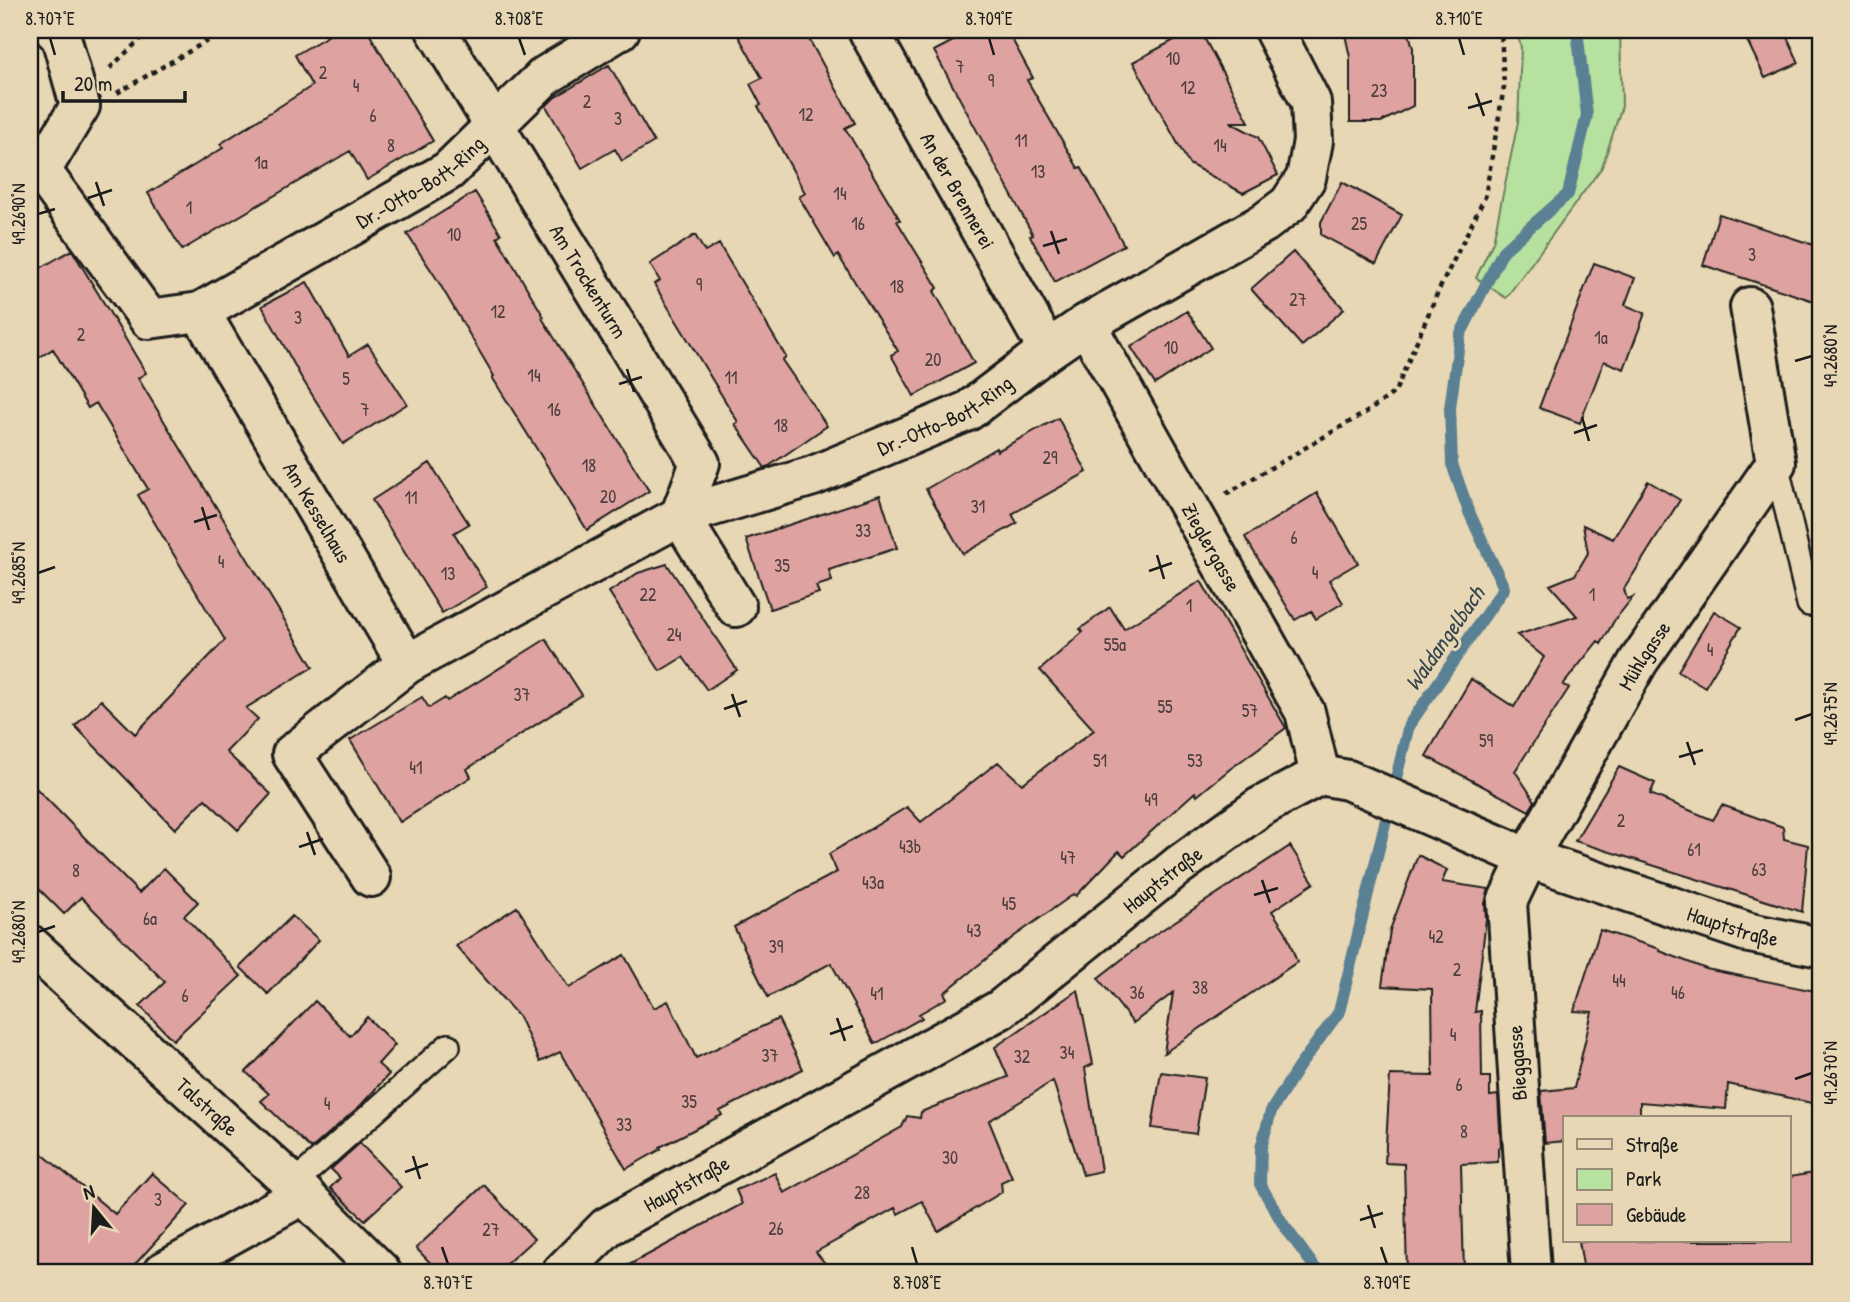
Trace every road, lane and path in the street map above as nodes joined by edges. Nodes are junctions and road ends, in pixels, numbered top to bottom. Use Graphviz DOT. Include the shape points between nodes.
graph roads {
  1 [pos="54,30"];
  2 [pos="226,30"];
  3 [pos="436,30"];
  4 [pos="620,30"];
  5 [pos="868,30"];
  6 [pos="1274,30"];
  7 [pos="1501,30"];
  8 [pos="122,91"];
  9 [pos="492,125"];
  10 [pos="35,174"];
  11 [pos="1749,307"];
  12 [pos="200,312"];
  13 [pos="1086,324"];
  14 [pos="1048,350"];
  15 [pos="1776,463"];
  16 [pos="1193,515"];
  17 [pos="680,516"];
  18 [pos="1809,604"];
  19 [pos="736,607"];
  20 [pos="407,664"];
  21 [pos="1334,778"];
  22 [pos="1528,858"];
  23 [pos="371,877"];
  24 [pos="30,945"];
  25 [pos="1820,947"];
  26 [pos="448,1046"];
  27 [pos="298,1189"];
  28 [pos="163,1272"];
  29 [pos="381,1272"];
  30 [pos="562,1272"];
  31 [pos="1531,1272"];
  1 -- 10 [label="street" via="61,37 80,106"];
  2 -- 8 [label="path"];
  3 -- 9 [label="street, Am Trockenturm"];
  4 -- 9 [label="street, Dr.-Otto-Bott-Ring" via="545,76"];
  5 -- 14 [label="street, An der Brennerei"];
  6 -- 13 [label="street, Dr.-Otto-Bott-Ring" via="1311,102 1313,141 1306,178 1289,204 1264,223"];
  7 -- 16 [label="path" via="1504,87 1486,197 1395,392"];
  9 -- 12 [label="street, Dr.-Otto-Bott-Ring" via="448,172"];
  9 -- 17 [label="street, Am Trockenturm" via="700,463"];
  10 -- 12 [label="street" via="149,319"];
  11 -- 15 [label="street"];
  12 -- 20 [label="street, Am Kesselhaus"];
  13 -- 14 [label="street, Dr.-Otto-Bott-Ring"];
  13 -- 16 [label="street, Zieglergasse"];
  14 -- 17 [label="street, Dr.-Otto-Bott-Ring" via="968,411 813,476"];
  15 -- 18 [label="lane"];
  15 -- 22 [label="street, Mühlgasse" via="1638,662"];
  16 -- 21 [label="street, Zieglergasse" via="1306,712"];
  17 -- 19 [label="street"];
  17 -- 20 [label="street, Dr.-Otto-Bott-Ring"];
  20 -- 23 [label="street" via="292,754"];
  21 -- 22 [label="street, Hauptstraße"];
  21 -- 30 [label="street, Hauptstraße" via="1260,807 1179,865 1001,1009 607,1227"];
  22 -- 25 [label="street, Hauptstraße" via="1750,933"];
  22 -- 31 [label="street, Bieggasse" via="1507,902"];
  24 -- 27 [label="street, Talstraße"];
  26 -- 27 [label="lane"];
  27 -- 28 [label="street"];
  27 -- 29 [label="street, Talstraße"];
}
